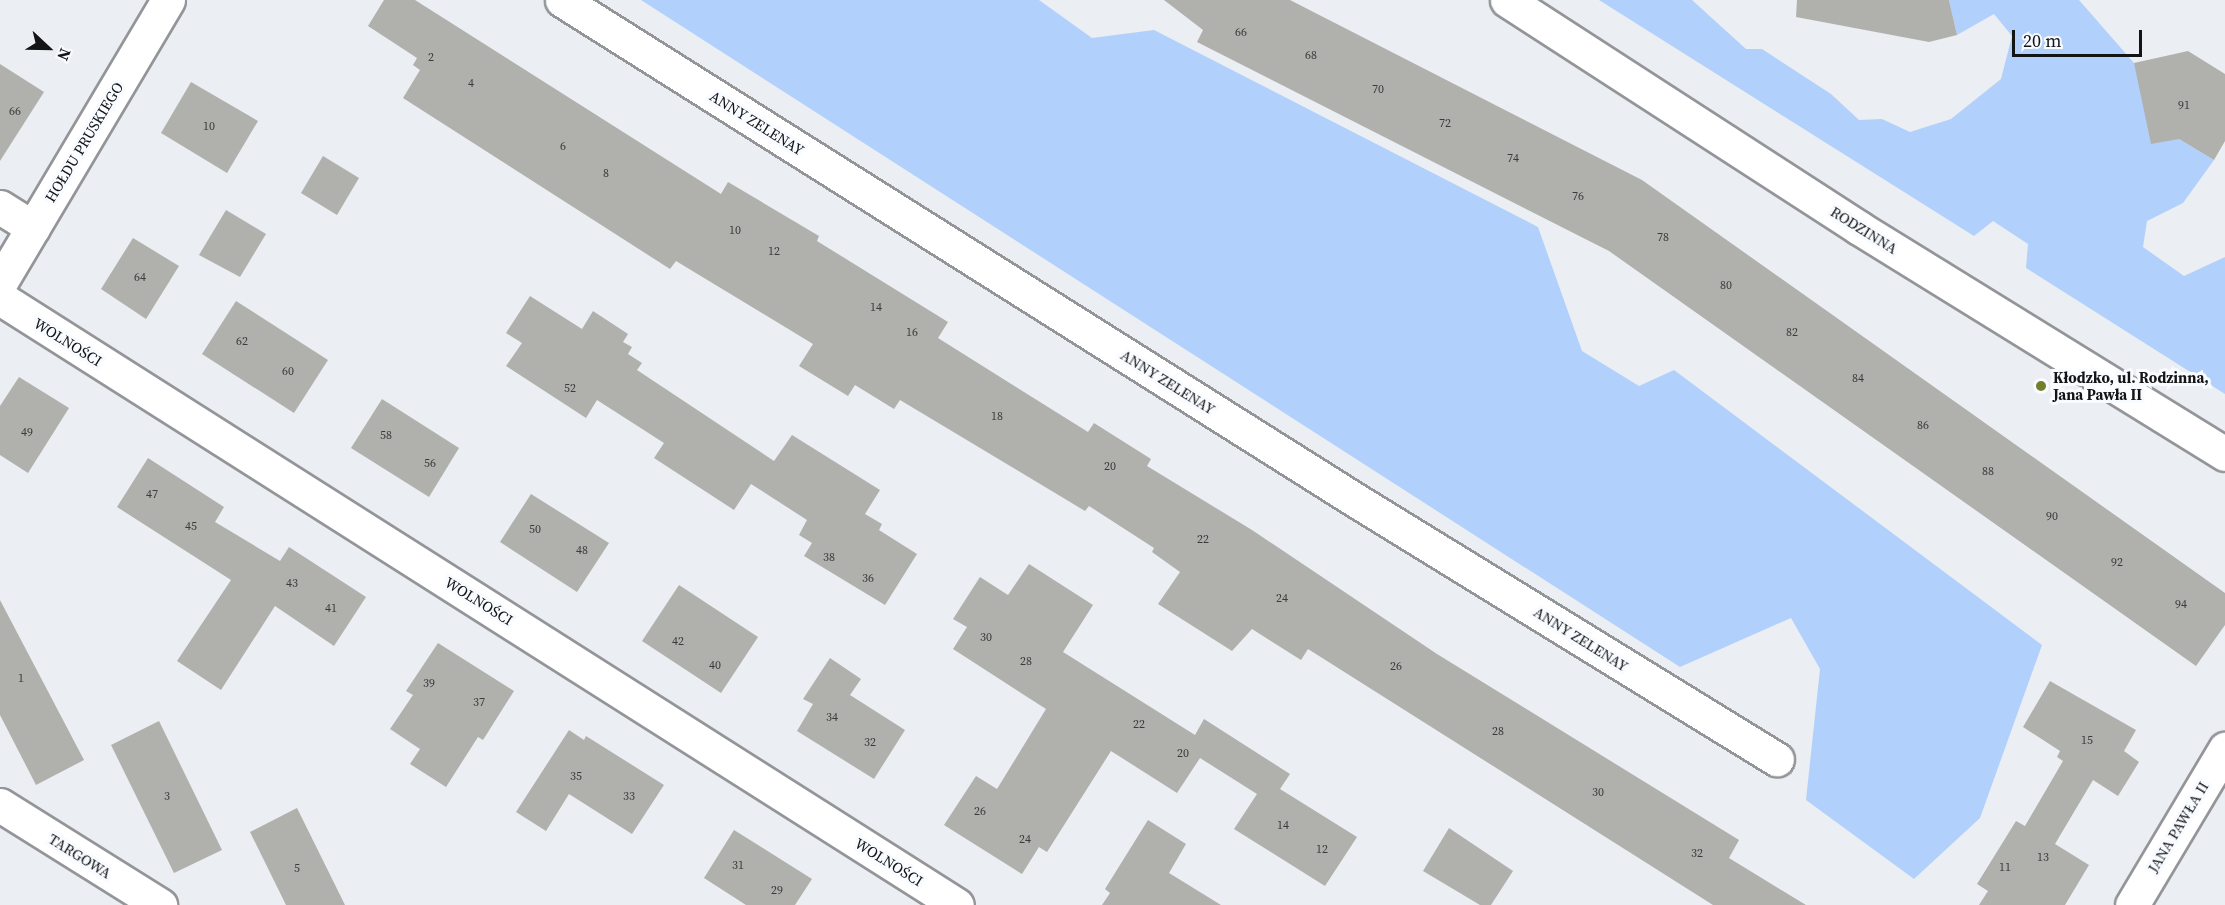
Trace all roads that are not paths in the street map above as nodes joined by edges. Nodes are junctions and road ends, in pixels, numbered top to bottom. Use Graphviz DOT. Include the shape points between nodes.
graph roads {
  1 [pos="168,0"];
  2 [pos="562,0"];
  3 [pos="1507,0"];
  4 [pos="0,207"];
  5 [pos="33,228"];
  6 [pos="0,283"];
  7 [pos="0,298"];
  8 [pos="2225,454"];
  9 [pos="2225,749"];
  10 [pos="1777,759"];
  11 [pos="0,805"];
  12 [pos="160,905"];
  13 [pos="957,905"];
  14 [pos="2132,905"];
  1 -- 5 [label="street, HOŁDU PRUSKIEGO"];
  2 -- 10 [label="street, ANNY ZELENAY" via="1347,495"];
  3 -- 8 [label="street, RODZINNA" via="1859,228"];
  4 -- 5 [label="street"];
  5 -- 6 [label="street, HOŁDU PRUSKIEGO"];
  7 -- 13 [label="street, WOLNOŚCI"];
  9 -- 14 [label="street, JANA PAWŁA II"];
  11 -- 12 [label="street, TARGOWA"];
}
